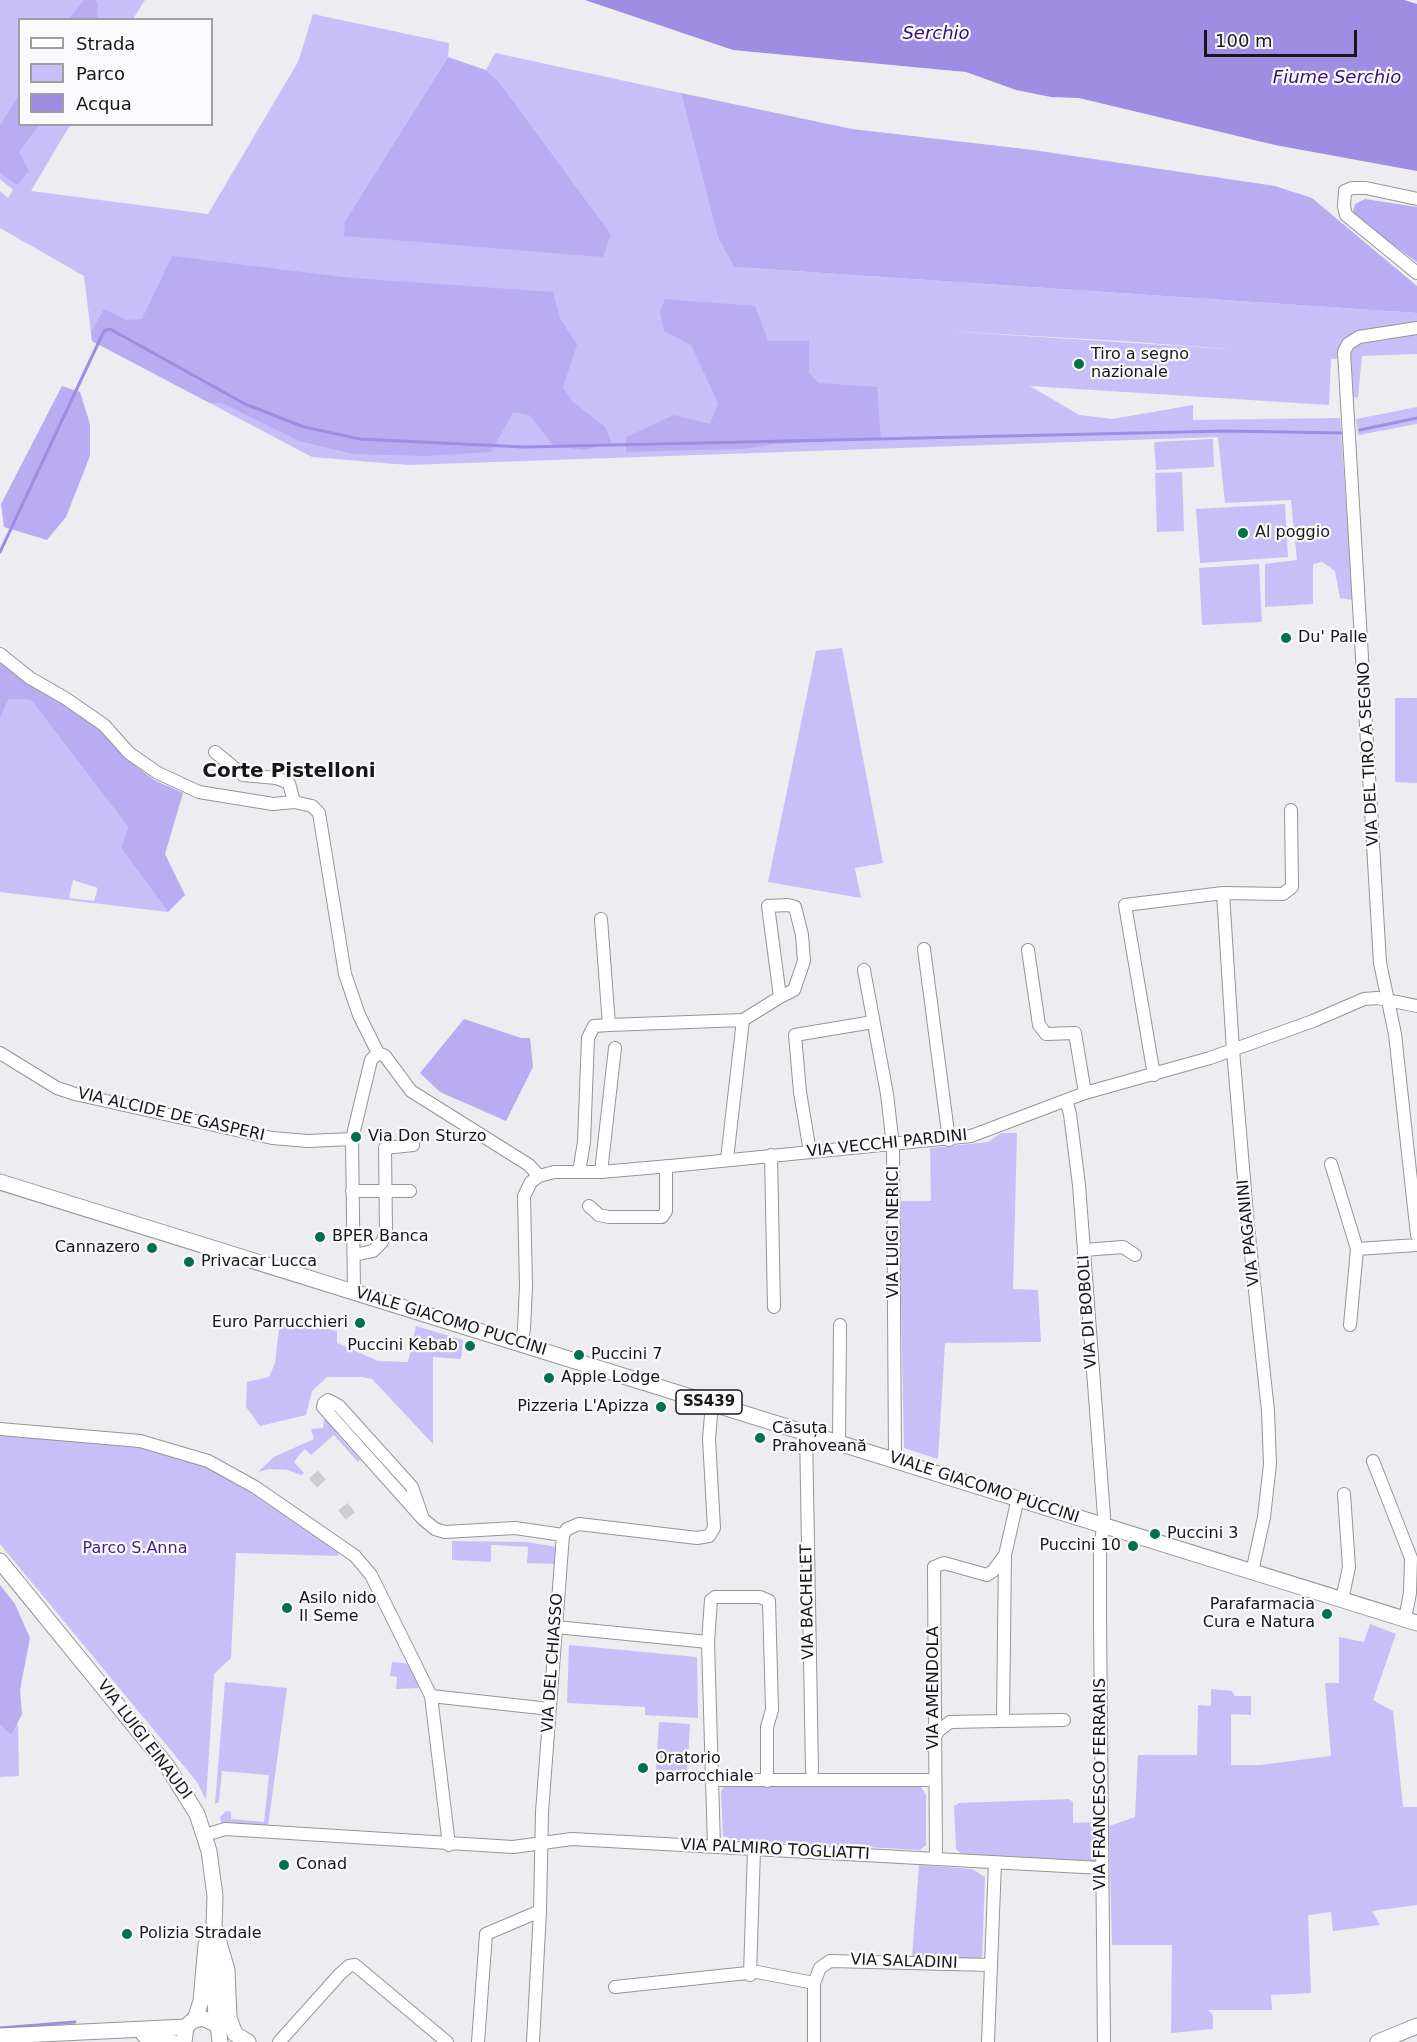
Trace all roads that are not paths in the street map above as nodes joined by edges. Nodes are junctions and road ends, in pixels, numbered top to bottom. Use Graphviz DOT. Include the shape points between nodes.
graph roads {
  1 [pos="1417,199"];
  2 [pos="1417,273"];
  3 [pos="1417,328"];
  4 [pos="0,654"];
  5 [pos="215,752"];
  6 [pos="294,802"];
  7 [pos="1291,810"];
  8 [pos="1223,893"];
  9 [pos="601,919"];
  10 [pos="924,949"];
  11 [pos="1028,950"];
  12 [pos="864,970"];
  13 [pos="780,997"];
  14 [pos="1387,1000"];
  15 [pos="1417,1006"];
  16 [pos="742,1020"];
  17 [pos="873,1022"];
  18 [pos="609,1025"];
  19 [pos="615,1047"];
  20 [pos="1233,1050"];
  21 [pos="0,1053"];
  22 [pos="378,1053"];
  23 [pos="1154,1075"];
  24 [pos="1085,1093"];
  25 [pos="1065,1100"];
  26 [pos="352,1139"];
  27 [pos="950,1140"];
  28 [pos="413,1145"];
  29 [pos="893,1146"];
  30 [pos="810,1152"];
  31 [pos="771,1155"];
  32 [pos="727,1158"];
  33 [pos="1331,1164"];
  34 [pos="666,1166"];
  35 [pos="579,1172"];
  36 [pos="601,1172"];
  37 [pos="539,1176"];
  38 [pos="0,1182"];
  39 [pos="352,1191"];
  40 [pos="386,1191"];
  41 [pos="410,1191"];
  42 [pos="589,1206"];
  43 [pos="1417,1235"];
  44 [pos="1417,1245"];
  45 [pos="1358,1249"];
  46 [pos="1084,1250"];
  47 [pos="354,1255"];
  48 [pos="1135,1255"];
  49 [pos="354,1292"];
  50 [pos="774,1307"];
  51 [pos="840,1325"];
  52 [pos="1350,1325"];
  53 [pos="520,1344"];
  54 [pos="712,1403"];
  55 [pos="0,1429"];
  56 [pos="806,1432"];
  57 [pos="839,1442"];
  58 [pos="896,1460"];
  59 [pos="1373,1461"];
  60 [pos="1344,1494"];
  61 [pos="1018,1498"];
  62 [pos="423,1519"];
  63 [pos="1102,1525"];
  64 [pos="562,1535"];
  65 [pos="1005,1555"];
  66 [pos="0,1561"];
  67 [pos="1252,1572"];
  68 [pos="982,1575"];
  69 [pos="1342,1600"];
  70 [pos="1006,1602"];
  71 [pos="1411,1621"];
  72 [pos="556,1626"];
  73 [pos="708,1642"];
  74 [pos="430,1696"];
  75 [pos="550,1709"];
  76 [pos="936,1710"];
  77 [pos="1064,1720"];
  78 [pos="1000,1721"];
  79 [pos="950,1722"];
  80 [pos="934,1740"];
  81 [pos="813,1771"];
  82 [pos="713,1780"];
  83 [pos="934,1780"];
  84 [pos="767,1781"];
  85 [pos="205,1835"];
  86 [pos="543,1842"];
  87 [pos="449,1845"];
  88 [pos="714,1847"];
  89 [pos="754,1849"];
  90 [pos="936,1859"];
  91 [pos="995,1863"];
  92 [pos="1101,1868"];
  93 [pos="540,1911"];
  94 [pos="214,1926"];
  95 [pos="219,1946"];
  96 [pos="990,1965"];
  97 [pos="750,1975"];
  98 [pos="814,1983"];
  99 [pos="615,1987"];
  100 [pos="1417,2026"];
  101 [pos="188,2029"];
  102 [pos="127,2030"];
  103 [pos="219,2033"];
  104 [pos="0,2036"];
  105 [pos="291,2036"];
  106 [pos="151,2038"];
  107 [pos="172,2042"];
  108 [pos="235,2042"];
  109 [pos="248,2042"];
  110 [pos="279,2042"];
  111 [pos="447,2042"];
  112 [pos="478,2042"];
  113 [pos="533,2042"];
  114 [pos="814,2042"];
  115 [pos="987,2042"];
  116 [pos="1104,2042"];
  117 [pos="1378,2042"];
  1 -- 2 [label="street" via="1366,188 1345,191 1344,206 1346,215"];
  3 -- 14 [label="street, VIA DEL TIRO A SEGNO" via="1359,337 1344,352 1380,963"];
  4 -- 6 [label="street" via="104,725 145,765 199,792 273,804"];
  5 -- 6 [label="street" via="243,775 289,783"];
  6 -- 22 [label="street" via="312,806 319,813 345,974"];
  7 -- 8 [label="street" via="1292,887 1283,894"];
  8 -- 20 [label="street, VIA PAGANINI"];
  8 -- 23 [label="street" via="1125,905"];
  9 -- 18 [label="street"];
  10 -- 27 [label="street"];
  11 -- 24 [label="street" via="1039,1025 1046,1034 1075,1033"];
  12 -- 17 [label="street, VIA LUIGI NERICI"];
  13 -- 13 [label="street" via="794,990 804,961 795,908 788,905 768,906"];
  13 -- 16 [label="street"];
  14 -- 15 [label="street, VIA VECCHI PARDINI"];
  14 -- 20 [label="street, VIA VECCHI PARDINI" via="1364,999"];
  14 -- 43 [label="street, VIA DEL TIRO A SEGNO" via="1404,1100"];
  16 -- 18 [label="street"];
  16 -- 32 [label="street"];
  17 -- 29 [label="street, VIA LUIGI NERICI"];
  17 -- 30 [label="street" via="795,1035"];
  18 -- 35 [label="street" via="594,1026 588,1038"];
  19 -- 36 [label="street"];
  20 -- 23 [label="street, VIA VECCHI PARDINI"];
  20 -- 67 [label="street, VIA PAGANINI" via="1270,1464"];
  21 -- 26 [label="street, VIA ALCIDE DE GASPERI" via="57,1088 75,1094 272,1138"];
  22 -- 26 [label="street" via="371,1060"];
  22 -- 37 [label="street" via="385,1056 411,1091 530,1165"];
  23 -- 24 [label="street, VIA VECCHI PARDINI"];
  24 -- 25 [label="street, VIA VECCHI PARDINI"];
  25 -- 27 [label="street, VIA VECCHI PARDINI" via="984,1132"];
  25 -- 46 [label="street, VIA DI BOBOLI" via="1078,1173"];
  26 -- 39 [label="street"];
  27 -- 29 [label="street, VIA VECCHI PARDINI"];
  28 -- 40 [label="street" via="385,1148"];
  29 -- 30 [label="street, VIA VECCHI PARDINI"];
  29 -- 58 [label="street, VIA LUIGI NERICI"];
  30 -- 31 [label="street, VIA VECCHI PARDINI"];
  31 -- 32 [label="street, VIA VECCHI PARDINI"];
  31 -- 50 [label="street"];
  32 -- 34 [label="street, VIA VECCHI PARDINI"];
  33 -- 45 [label="street"];
  34 -- 36 [label="street, VIA VECCHI PARDINI"];
  34 -- 42 [label="street" via="666,1211 662,1217 609,1217 599,1215"];
  35 -- 36 [label="street, VIA VECCHI PARDINI"];
  35 -- 37 [label="street, VIA VECCHI PARDINI"];
  37 -- 53 [label="street" via="531,1182 525,1196 526,1286"];
  38 -- 49 [label="main road, VIALE GIACOMO PUCCINI / SS439"];
  39 -- 40 [label="street"];
  39 -- 47 [label="street"];
  40 -- 41 [label="street"];
  40 -- 47 [label="street" via="386,1232 382,1242 373,1251"];
  44 -- 45 [label="street"];
  45 -- 52 [label="street"];
  46 -- 48 [label="street" via="1123,1247"];
  46 -- 63 [label="street, VIA DI BOBOLI" via="1102,1476"];
  47 -- 49 [label="street"];
  49 -- 53 [label="main road, VIALE GIACOMO PUCCINI / SS439"];
  51 -- 57 [label="street"];
  53 -- 54 [label="main road, VIALE GIACOMO PUCCINI / SS439"];
  54 -- 56 [label="main road, VIALE GIACOMO PUCCINI / SS439"];
  54 -- 64 [label="street" via="709,1439 714,1528 709,1536 697,1538 579,1524"];
  55 -- 74 [label="street" via="152,1443 208,1461 255,1487 355,1556 371,1575"];
  56 -- 57 [label="main road, VIALE GIACOMO PUCCINI / SS439"];
  56 -- 81 [label="street, VIA BACHELET"];
  57 -- 58 [label="main road, VIALE GIACOMO PUCCINI / SS439"];
  58 -- 61 [label="main road, VIALE GIACOMO PUCCINI / SS439"];
  59 -- 71 [label="street" via="1411,1558"];
  60 -- 69 [label="street" via="1349,1567"];
  61 -- 63 [label="main road, VIALE GIACOMO PUCCINI / SS439"];
  61 -- 65 [label="street"];
  62 -- 62 [label="street" via="412,1487 339,1406 328,1400 324,1403 323,1407"];
  62 -- 64 [label="street" via="445,1532 515,1528"];
  63 -- 67 [label="main road, VIALE GIACOMO PUCCINI / SS439"];
  63 -- 92 [label="street, VIA FRANCESCO FERRARIS"];
  64 -- 72 [label="street, VIA DEL CHIASSO"];
  65 -- 68 [label="street" via="993,1571"];
  65 -- 70 [label="street"];
  66 -- 85 [label="main road, VIA LUIGI EINAUDI" via="167,1766 189,1797"];
  67 -- 69 [label="main road, VIALE GIACOMO PUCCINI / SS439"];
  68 -- 70 [label="street, VIA AMENDOLA" via="999,1586"];
  68 -- 76 [label="street, VIA AMENDOLA" via="944,1563 934,1567"];
  69 -- 71 [label="main road, VIALE GIACOMO PUCCINI / SS439"];
  70 -- 78 [label="street" via="1006,1710"];
  72 -- 73 [label="street"];
  72 -- 75 [label="street, VIA DEL CHIASSO"];
  73 -- 82 [label="street"];
  73 -- 84 [label="street" via="711,1600 760,1597 769,1601 772,1710 767,1727"];
  74 -- 75 [label="street"];
  74 -- 87 [label="street"];
  75 -- 86 [label="street, VIA DEL CHIASSO"];
  76 -- 79 [label="street"];
  76 -- 80 [label="street, VIA AMENDOLA"];
  77 -- 78 [label="street"];
  78 -- 79 [label="street"];
  79 -- 80 [label="street"];
  80 -- 83 [label="street, VIA AMENDOLA"];
  82 -- 84 [label="street"];
  82 -- 88 [label="street"];
  83 -- 84 [label="street"];
  83 -- 90 [label="street, VIA AMENDOLA"];
  85 -- 87 [label="street, VIA PALMIRO TOGLIATTI" via="225,1829"];
  85 -- 94 [label="main road, VIA LUIGI EINAUDI" via="214,1880"];
  86 -- 87 [label="street, VIA PALMIRO TOGLIATTI" via="513,1847"];
  86 -- 88 [label="street, VIA PALMIRO TOGLIATTI" via="572,1839"];
  86 -- 93 [label="street, VIA DEL CHIASSO"];
  88 -- 89 [label="street, VIA PALMIRO TOGLIATTI"];
  89 -- 90 [label="street, VIA PALMIRO TOGLIATTI"];
  89 -- 97 [label="street"];
  90 -- 91 [label="street, VIA PALMIRO TOGLIATTI"];
  91 -- 92 [label="street, VIA PALMIRO TOGLIATTI"];
  91 -- 96 [label="street"];
  92 -- 116 [label="street, VIA FRANCESCO FERRARIS"];
  93 -- 112 [label="street" via="486,1934"];
  93 -- 113 [label="street, VIA DEL CHIASSO"];
  94 -- 95 [label="main road"];
  94 -- 101 [label="main road, VIA LUIGI EINAUDI" via="206,1945 201,2001"];
  95 -- 103 [label="main road" via="215,1992"];
  95 -- 109 [label="main road" via="227,1970 231,2026 235,2034"];
  96 -- 98 [label="street, VIA SALADINI" via="830,1961 820,1968"];
  96 -- 115 [label="street"];
  97 -- 98 [label="street" via="757,1972"];
  97 -- 99 [label="street"];
  98 -- 114 [label="street"];
  100 -- 117 [label="main road"];
  101 -- 102 [label="main road"];
  101 -- 103 [label="main road" via="205,2018"];
  102 -- 104 [label="main road"];
  102 -- 106 [label="main road"];
  103 -- 108 [label="main road"];
  105 -- 110 [label="street"];
  105 -- 111 [label="street" via="340,1974 355,1965"];
  106 -- 107 [label="main road"];
}
